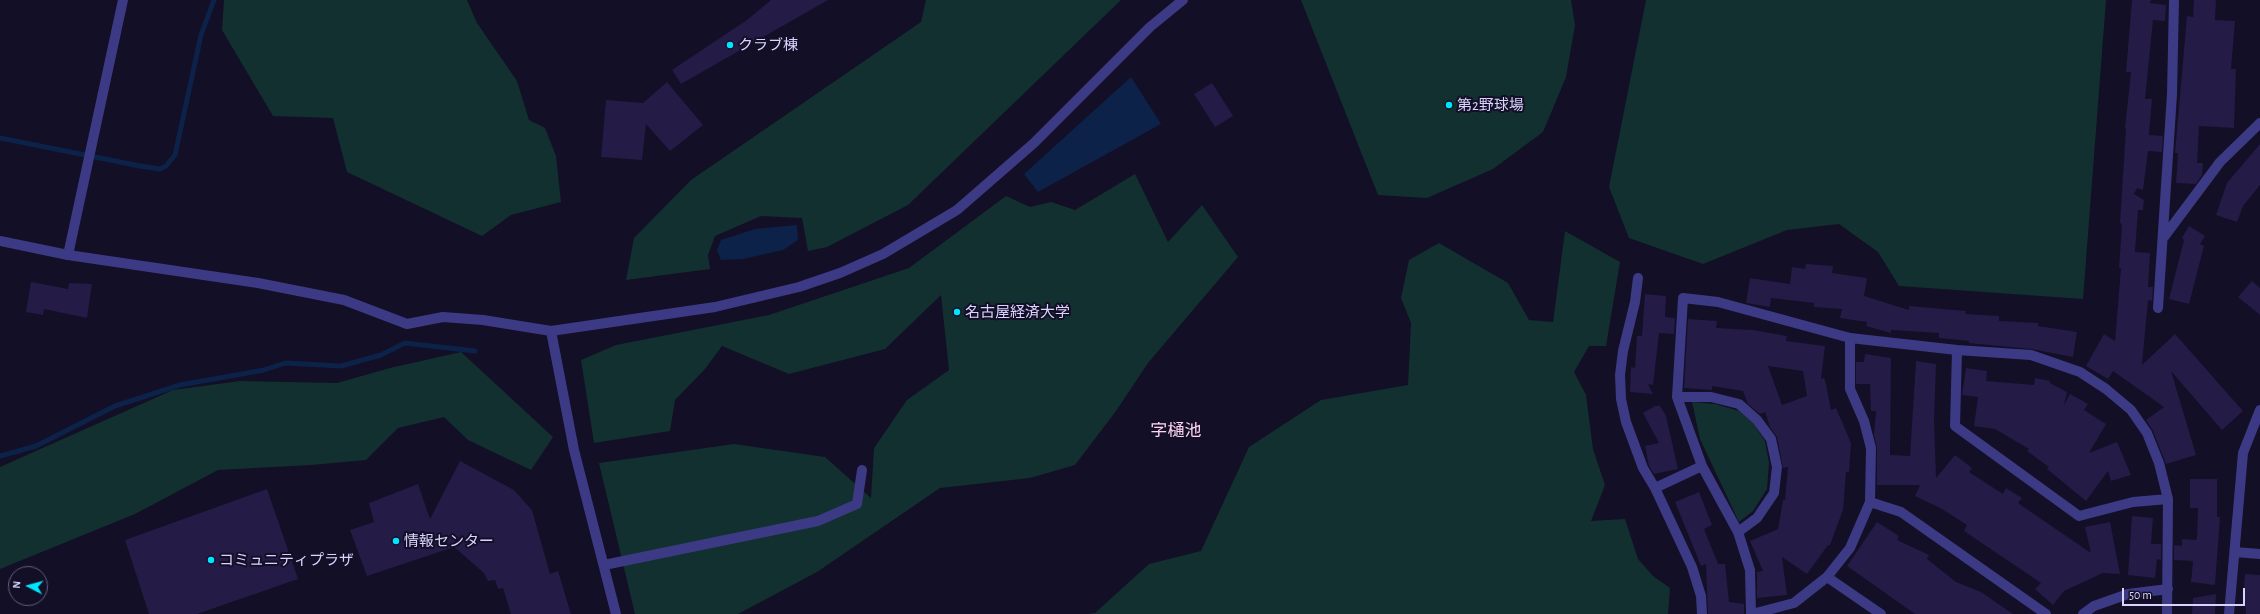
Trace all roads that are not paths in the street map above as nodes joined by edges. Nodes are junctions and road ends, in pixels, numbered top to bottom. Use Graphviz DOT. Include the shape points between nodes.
graph roads {
  1 [pos="123,0"];
  2 [pos="1183,0"];
  3 [pos="2174,0"];
  4 [pos="2260,123"];
  5 [pos="2164,237"];
  6 [pos="0,241"];
  7 [pos="68,254"];
  8 [pos="1638,278"];
  9 [pos="2158,308"];
  10 [pos="551,331"];
  11 [pos="1850,338"];
  12 [pos="1957,350"];
  13 [pos="1677,397"];
  14 [pos="2260,410"];
  15 [pos="1702,466"];
  16 [pos="862,470"];
  17 [pos="1655,488"];
  18 [pos="2168,499"];
  19 [pos="1870,502"];
  20 [pos="1738,532"];
  21 [pos="2235,552"];
  22 [pos="2260,554"];
  23 [pos="604,565"];
  24 [pos="1827,577"];
  25 [pos="2168,589"];
  26 [pos="616,614"];
  27 [pos="1702,614"];
  28 [pos="1752,614"];
  29 [pos="1881,614"];
  30 [pos="2046,614"];
  31 [pos="2083,614"];
  32 [pos="2167,614"];
  33 [pos="2229,614"];
  1 -- 7 [label="street"];
  2 -- 10 [label="street" via="1150,27 989,183 957,210 883,254 840,273 760,297 665,316"];
  3 -- 5 [label="street"];
  4 -- 5 [label="street" via="2220,162"];
  5 -- 9 [label="street"];
  6 -- 7 [label="street"];
  7 -- 10 [label="street" via="258,283 344,300 407,324 444,317 483,320"];
  8 -- 17 [label="street" via="1623,351 1620,375 1621,400 1626,422 1643,468"];
  10 -- 23 [label="street" via="574,450"];
  11 -- 12 [label="street"];
  11 -- 13 [label="street" via="1718,302 1684,298"];
  11 -- 19 [label="street" via="1850,389 1864,421 1871,448"];
  12 -- 18 [label="street" via="2031,355 2080,372 2106,389 2131,410 2147,433 2159,463"];
  12 -- 18 [label="street" via="1955,426 2079,516 2132,502"];
  13 -- 15 [label="street"];
  13 -- 20 [label="street" via="1711,397 1739,404 1757,420 1771,439 1777,467 1774,493 1757,518"];
  14 -- 21 [label="street" via="2243,453"];
  15 -- 17 [label="street"];
  15 -- 20 [label="street"];
  16 -- 23 [label="street" via="857,504 818,521"];
  17 -- 27 [label="street" via="1692,567 1701,596"];
  18 -- 25 [label="street"];
  19 -- 24 [label="street" via="1850,548"];
  19 -- 30 [label="street" via="1901,512"];
  20 -- 28 [label="street" via="1750,570"];
  21 -- 22 [label="street"];
  21 -- 33 [label="street"];
  23 -- 26 [label="street"];
  24 -- 28 [label="street" via="1794,603"];
  24 -- 29 [label="street"];
  25 -- 31 [label="street" via="2128,594 2094,606"];
  25 -- 32 [label="street"];
}
